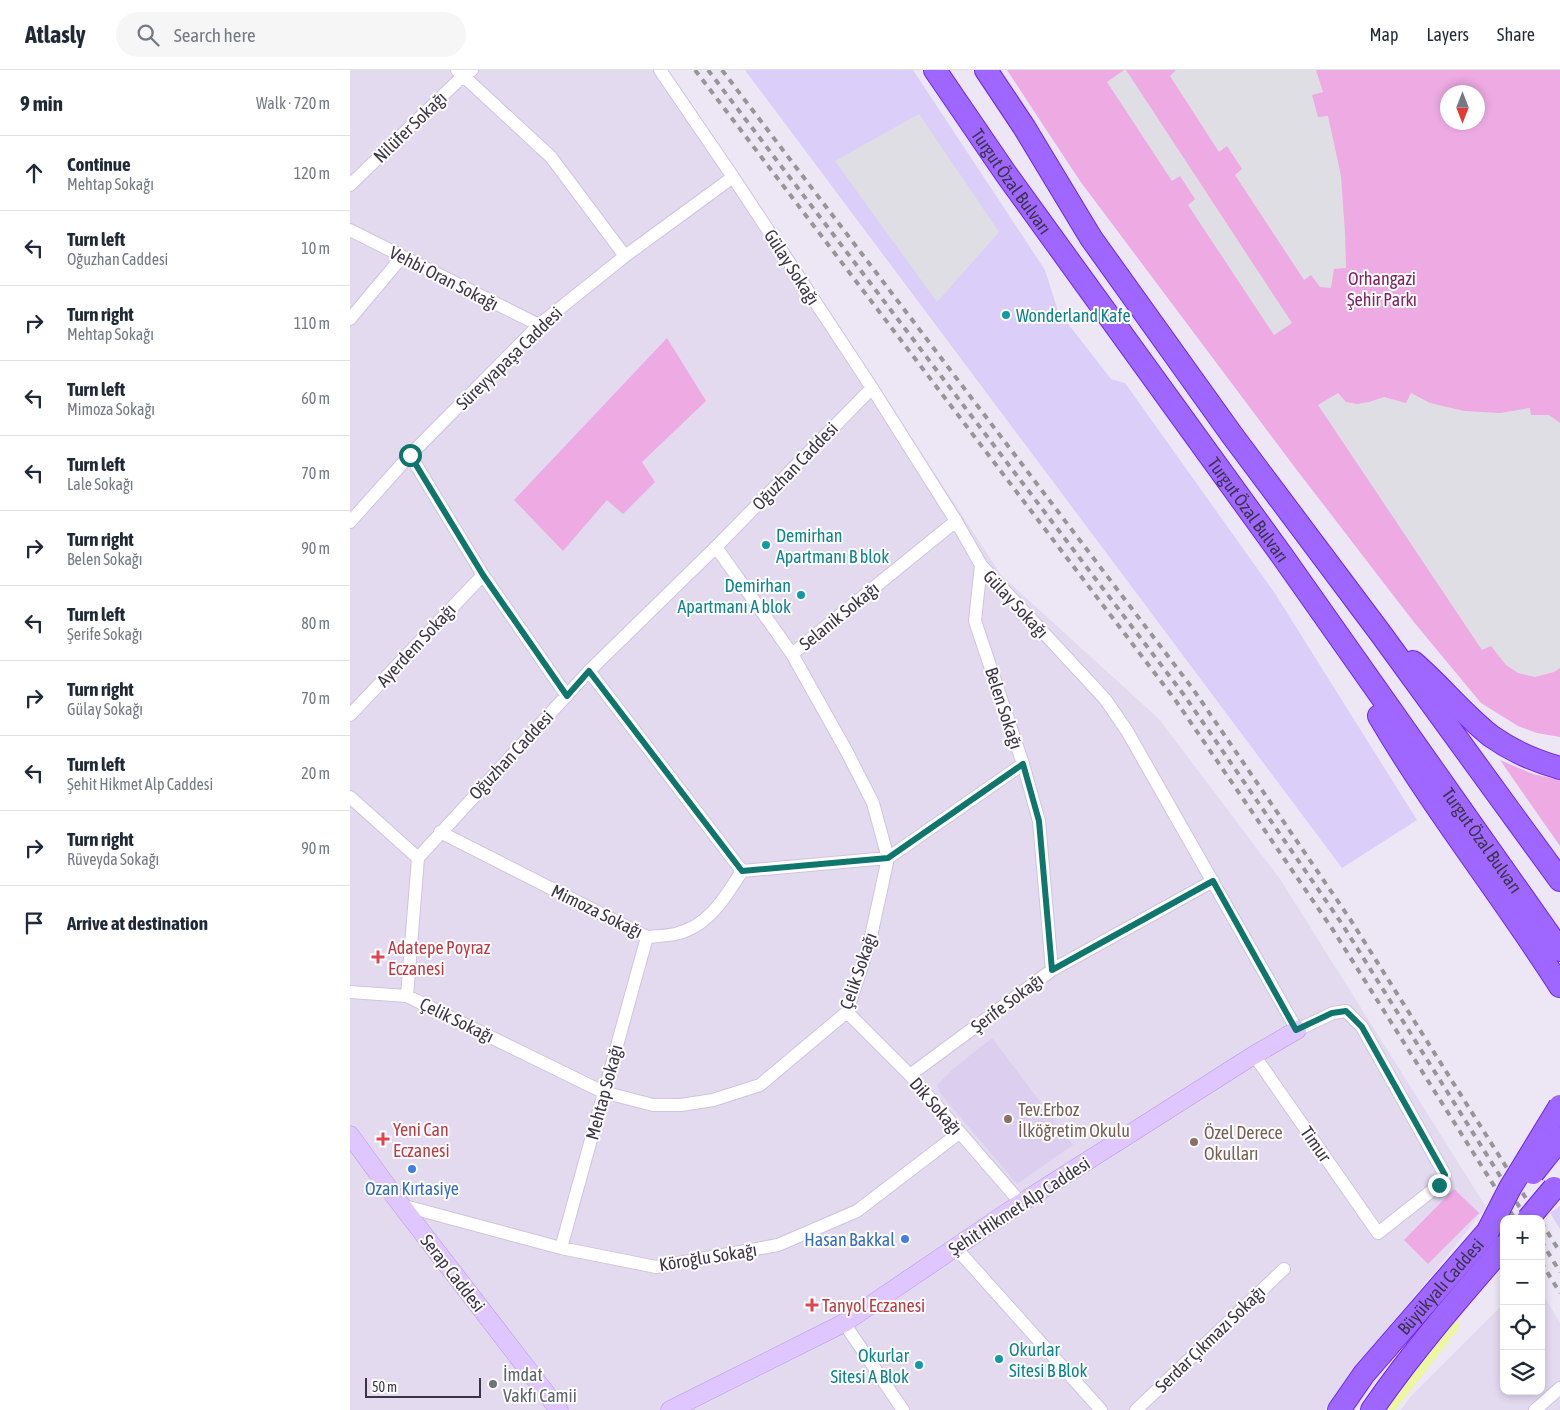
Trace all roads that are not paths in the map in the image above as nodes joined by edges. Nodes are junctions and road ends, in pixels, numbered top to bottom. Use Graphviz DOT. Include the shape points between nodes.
graph roads {
  1 [pos="660,70"];
  2 [pos="935,70"];
  3 [pos="986,70"];
  4 [pos="464,72"];
  5 [pos="733,177"];
  6 [pos="350,185"];
  7 [pos="350,230"];
  8 [pos="625,256"];
  9 [pos="402,257"];
  10 [pos="350,319"];
  11 [pos="538,325"];
  12 [pos="872,388"];
  13 [pos="410,455"];
  14 [pos="350,522"];
  15 [pos="956,522"];
  16 [pos="716,547"];
  17 [pos="981,565"];
  18 [pos="483,575"];
  19 [pos="1304,588"];
  20 [pos="1381,634"];
  21 [pos="792,654"];
  22 [pos="589,671"];
  23 [pos="567,696"];
  24 [pos="350,716"];
  25 [pos="1023,764"];
  26 [pos="1560,768"];
  27 [pos="350,797"];
  28 [pos="440,832"];
  29 [pos="418,858"];
  30 [pos="888,858"];
  31 [pos="742,871"];
  32 [pos="1560,880"];
  33 [pos="1213,881"];
  34 [pos="647,937"];
  35 [pos="1560,950"];
  36 [pos="1052,970"];
  37 [pos="1560,986"];
  38 [pos="350,992"];
  39 [pos="407,996"];
  40 [pos="846,1012"];
  41 [pos="1296,1030"];
  42 [pos="1254,1055"];
  43 [pos="910,1075"];
  44 [pos="603,1092"];
  45 [pos="1560,1106"];
  46 [pos="959,1133"];
  47 [pos="350,1135"];
  48 [pos="1560,1139"];
  49 [pos="1558,1185"];
  50 [pos="1021,1203"];
  51 [pos="401,1205"];
  52 [pos="1532,1215"];
  53 [pos="1488,1231"];
  54 [pos="1378,1233"];
  55 [pos="561,1248"];
  56 [pos="956,1248"];
  57 [pos="1500,1251"];
  58 [pos="1284,1269"];
  59 [pos="844,1323"];
  60 [pos="1560,1388"];
  61 [pos="559,1410"];
  62 [pos="670,1410"];
  63 [pos="902,1410"];
  64 [pos="1101,1410"];
  65 [pos="1136,1410"];
  66 [pos="1339,1410"];
  67 [pos="1372,1410"];
  68 [pos="1535,1410"];
  1 -- 5 [label="street, Gülay Sokağı"];
  2 -- 19 [label="highway, Turgut Özal Bulvarı" via="1006,174"];
  3 -- 20 [label="highway, Turgut Özal Bulvarı" via="1091,238 1232,435"];
  4 -- 6 [label="street, Nilüfer Sokağı"];
  4 -- 8 [label="street" via="551,157"];
  5 -- 8 [label="street, Süreyyapaşa Caddesi"];
  5 -- 12 [label="street, Gülay Sokağı"];
  7 -- 9 [label="street, Vehbi Oran Sokağı"];
  8 -- 11 [label="street, Süreyyapaşa Caddesi"];
  9 -- 10 [label="street"];
  9 -- 11 [label="street, Vehbi Oran Sokağı"];
  11 -- 13 [label="street, Süreyyapaşa Caddesi"];
  12 -- 15 [label="street, Gülay Sokağı"];
  12 -- 16 [label="street, Oğuzhan Caddesi"];
  13 -- 14 [label="street, Süreyyapaşa Caddesi"];
  13 -- 18 [label="street"];
  15 -- 17 [label="street, Gülay Sokağı"];
  15 -- 21 [label="street, Selanik Sokağı"];
  16 -- 21 [label="street, Çelik Sokağı"];
  16 -- 22 [label="street, Oğuzhan Caddesi"];
  17 -- 25 [label="street, Belen Sokağı" via="975,621"];
  17 -- 33 [label="street, Gülay Sokağı" via="1105,699 1128,732"];
  18 -- 23 [label="street"];
  18 -- 24 [label="street, Ayerdem Sokağı"];
  19 -- 35 [label="highway, Turgut Özal Bulvarı"];
  19 -- 37 [label="highway" via="1395,743"];
  20 -- 26 [label="highway" via="1490,735 1537,761"];
  20 -- 32 [label="highway, Turgut Özal Bulvarı"];
  21 -- 30 [label="street, Çelik Sokağı" via="873,803"];
  22 -- 23 [label="street, Oğuzhan Caddesi"];
  22 -- 31 [label="street"];
  23 -- 28 [label="street, Oğuzhan Caddesi"];
  25 -- 30 [label="street"];
  25 -- 36 [label="street, Belen Sokağı" via="1039,821"];
  27 -- 29 [label="street"];
  28 -- 29 [label="street, Oğuzhan Caddesi"];
  28 -- 34 [label="street, Mimoza Sokağı"];
  29 -- 39 [label="street"];
  30 -- 31 [label="street"];
  30 -- 40 [label="street, Çelik Sokağı" via="870,941"];
  31 -- 34 [label="street, Mimoza Sokağı" via="723,902 699,925 675,934"];
  33 -- 36 [label="street, Şerife Sokağı"];
  33 -- 41 [label="street, Gülay Sokağı"];
  34 -- 44 [label="street, Mehtap Sokağı"];
  36 -- 43 [label="street, Şerife Sokağı"];
  38 -- 39 [label="street"];
  39 -- 44 [label="street, Çelik Sokağı"];
  40 -- 43 [label="street, Dik Sokağı"];
  40 -- 44 [label="street, Çelik Sokağı" via="760,1086 733,1095 653,1105"];
  41 -- 42 [label="street, Şehit Hikmet Alp Caddesi"];
  41 -- 54 [label="street, Şehit Hikmet Alp Caddesi" via="1332,1013 1346,1011 1362,1027 1445,1175 1439,1185"];
  42 -- 50 [label="street, Şehit Hikmet Alp Caddesi"];
  42 -- 54 [label="street, Timur"];
  43 -- 46 [label="street, Dik Sokağı"];
  44 -- 55 [label="street, Mehtap Sokağı"];
  45 -- 53 [label="highway, bridge"];
  46 -- 50 [label="street, Dik Sokağı"];
  46 -- 55 [label="street, Köroğlu Sokağı" via="857,1211 778,1245 656,1267"];
  47 -- 51 [label="street, Serap Caddesi"];
  48 -- 53 [label="highway, Büyükyalı Caddesi, bridge"];
  49 -- 52 [label="highway, bridge"];
  50 -- 56 [label="street, Şehit Hikmet Alp Caddesi"];
  51 -- 55 [label="street, Köroğlu Sokağı"];
  51 -- 61 [label="street, Serap Caddesi"];
  53 -- 66 [label="highway, Büyükyalı Caddesi" via="1364,1374"];
  56 -- 59 [label="street, Şehit Hikmet Alp Caddesi"];
  56 -- 64 [label="street"];
  57 -- 67 [label="highway, Büyükyalı Caddesi" via="1393,1379"];
  58 -- 65 [label="street, Serdar Çıkmazı Sokağı"];
  59 -- 62 [label="street, Şehit Hikmet Alp Caddesi"];
  59 -- 63 [label="street"];
  60 -- 68 [label="street"];
}
